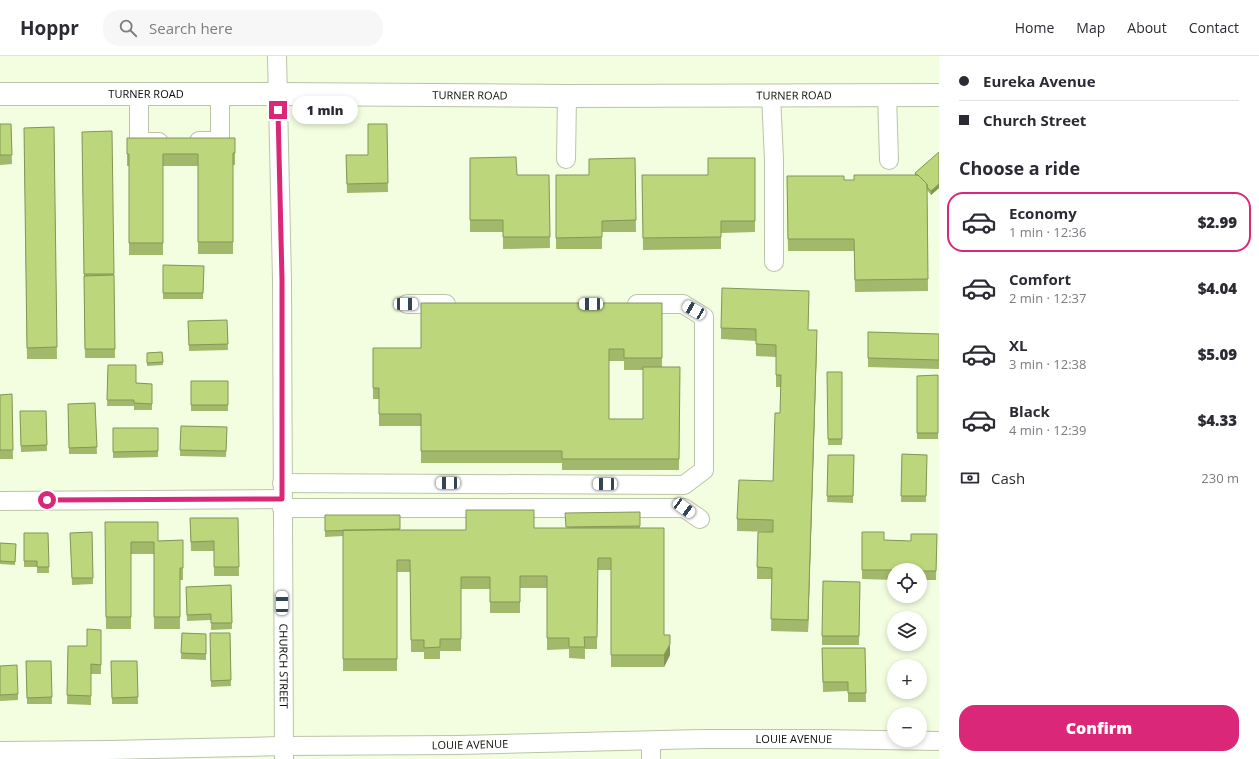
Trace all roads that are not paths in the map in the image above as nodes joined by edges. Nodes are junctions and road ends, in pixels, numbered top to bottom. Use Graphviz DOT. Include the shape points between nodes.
graph roads {
  1 [pos="277,56"];
  2 [pos="0,94"];
  3 [pos="139,94"];
  4 [pos="220,94"];
  5 [pos="278,94"];
  6 [pos="770,95"];
  7 [pos="887,95"];
  8 [pos="939,95"];
  9 [pos="567,96"];
  10 [pos="566,159"];
  11 [pos="888,160"];
  12 [pos="774,262"];
  13 [pos="406,304"];
  14 [pos="462,304"];
  15 [pos="620,304"];
  16 [pos="282,497"];
  17 [pos="0,501"];
  18 [pos="700,519"];
  19 [pos="651,741"];
  20 [pos="939,741"];
  21 [pos="0,751"];
  22 [pos="284,752"];
  23 [pos="458,752"];
  24 [pos="107,755"];
  25 [pos="651,759"];
  1 -- 5 [label="street, CHURCH STREET"];
  2 -- 3 [label="main road, TURNER ROAD"];
  3 -- 4 [label="main road, TURNER ROAD"];
  3 -- 4 [label="street" via="139,142 220,141"];
  4 -- 5 [label="main road, TURNER ROAD"];
  5 -- 9 [label="main road, TURNER ROAD"];
  5 -- 16 [label="street, CHURCH STREET" via="282,280"];
  6 -- 7 [label="main road, TURNER ROAD"];
  6 -- 9 [label="main road, TURNER ROAD"];
  6 -- 12 [label="street" via="774,160"];
  7 -- 8 [label="main road, TURNER ROAD"];
  7 -- 11 [label="street"];
  9 -- 10 [label="street"];
  13 -- 14 [label="street"];
  15 -- 16 [label="street" via="683,304 704,316 704,470 684,485"];
  16 -- 17 [label="street"];
  16 -- 18 [label="street" via="684,508"];
  16 -- 22 [label="street, CHURCH STREET"];
  19 -- 20 [label="street, LOUIE AVENUE"];
  19 -- 23 [label="street, LOUIE AVENUE"];
  19 -- 25 [label="street"];
  21 -- 24 [label="street, LOUIE AVENUE"];
  22 -- 23 [label="street, LOUIE AVENUE"];
  22 -- 24 [label="street, LOUIE AVENUE"];
}
